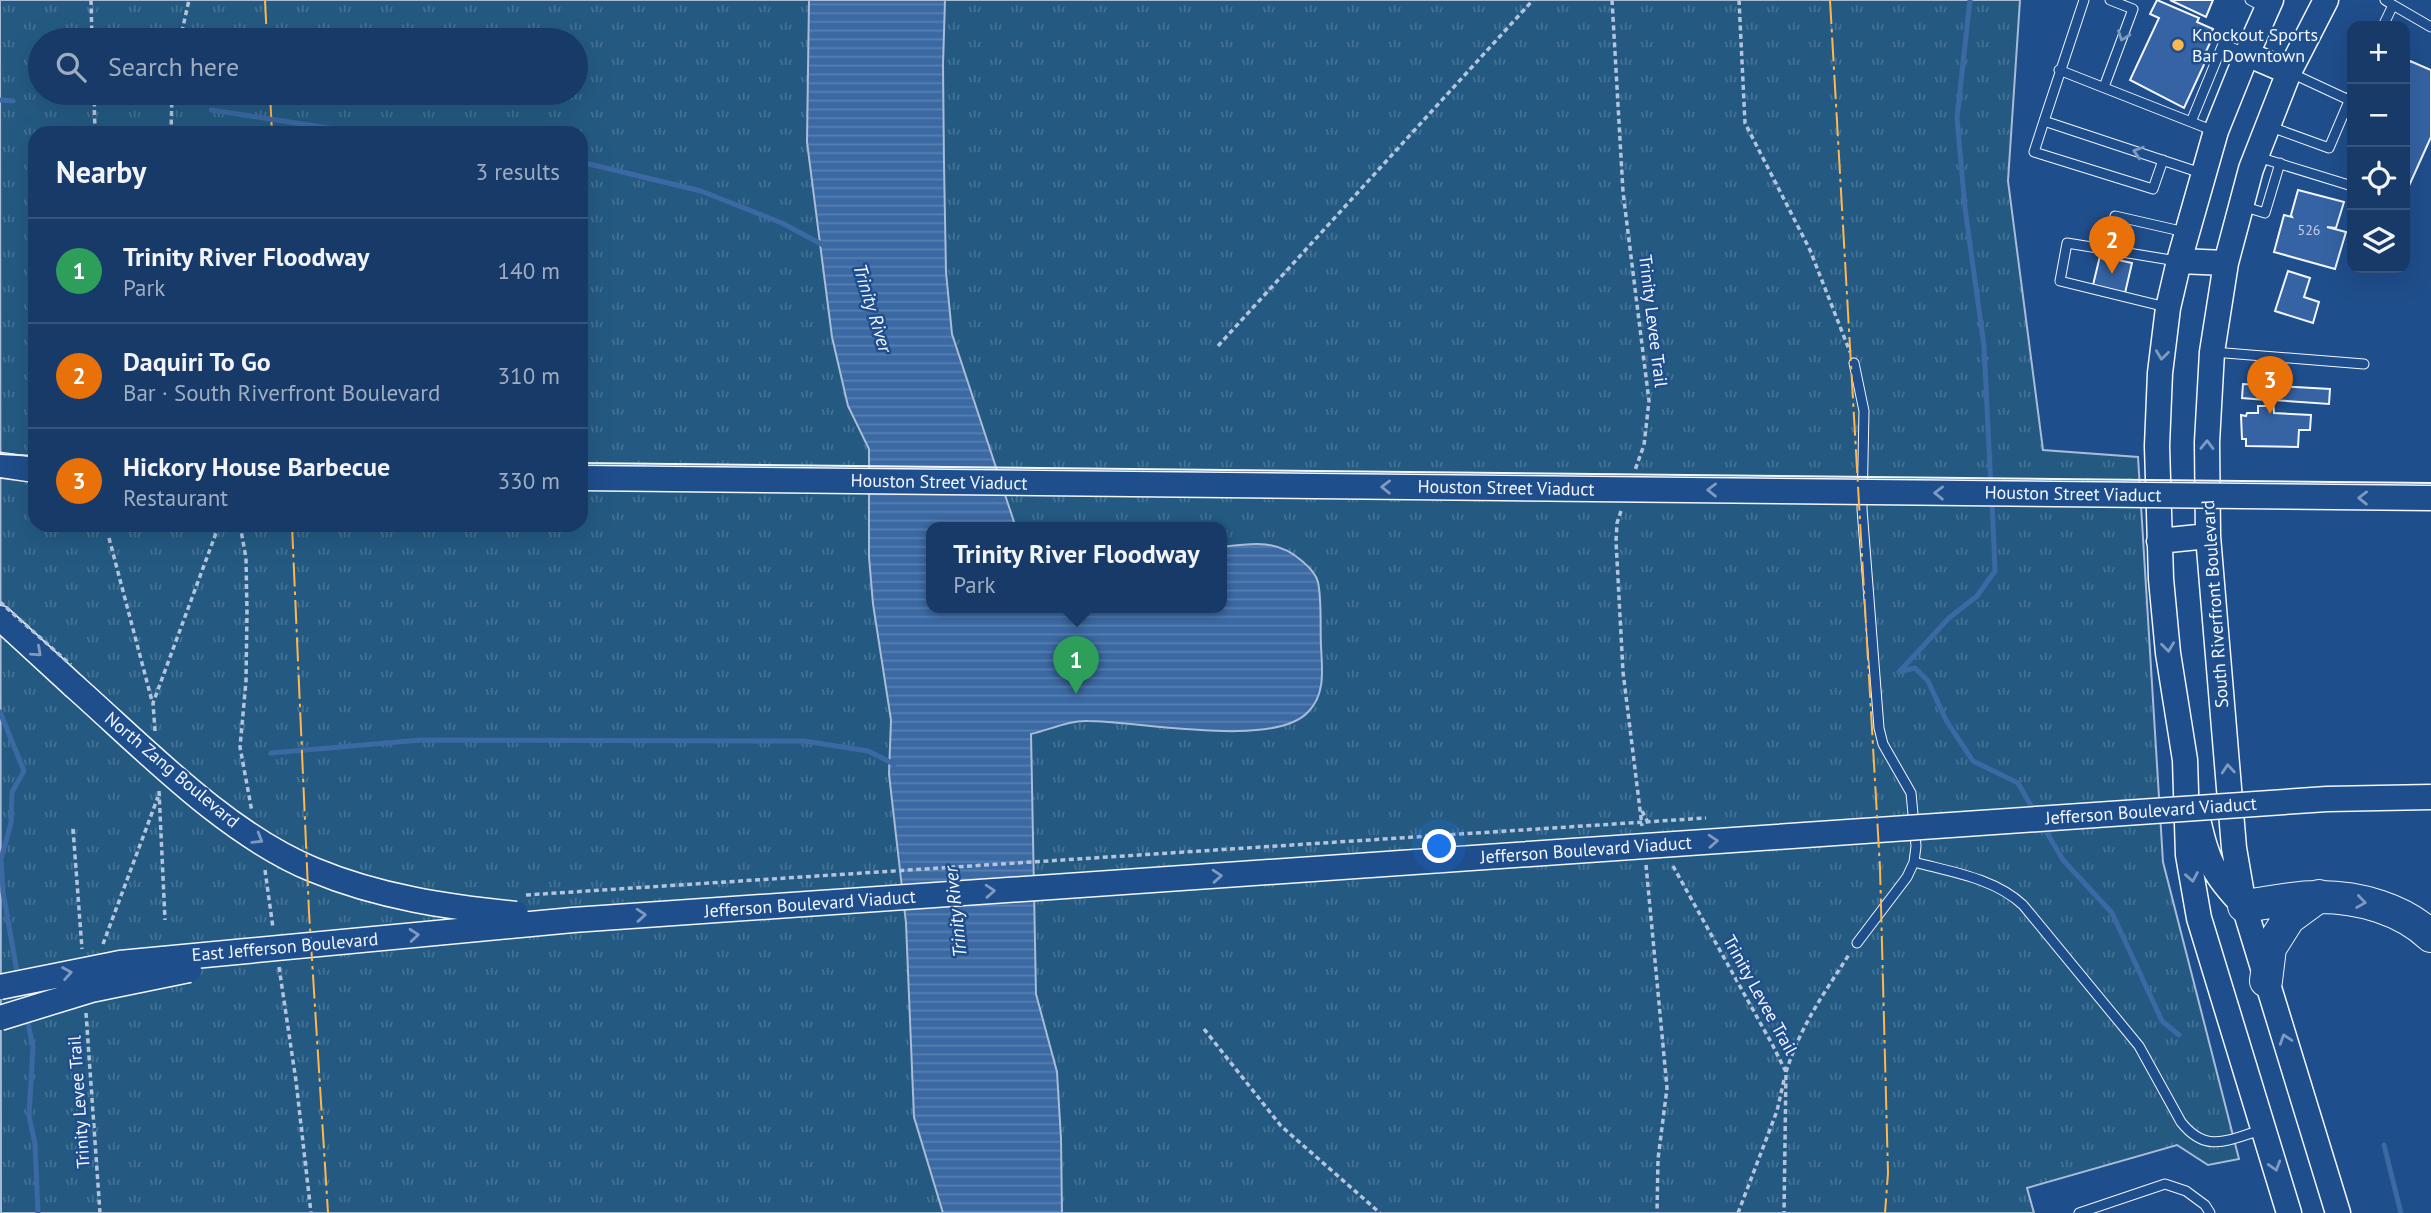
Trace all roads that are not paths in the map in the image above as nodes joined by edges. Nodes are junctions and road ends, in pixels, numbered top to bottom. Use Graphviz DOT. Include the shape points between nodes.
graph roads {
  1 [pos="2084,0"];
  2 [pos="2110,0"];
  3 [pos="2326,0"];
  4 [pos="2389,2"];
  5 [pos="2263,3"];
  6 [pos="2384,21"];
  7 [pos="2431,27"];
  8 [pos="2247,54"];
  9 [pos="2059,70"];
  10 [pos="2289,72"];
  11 [pos="2104,87"];
  12 [pos="2347,95"];
  13 [pos="2347,106"];
  14 [pos="2044,121"];
  15 [pos="2191,122"];
  16 [pos="2268,126"];
  17 [pos="2216,131"];
  18 [pos="2256,156"];
  19 [pos="2163,160"];
  20 [pos="2280,163"];
  21 [pos="2203,173"];
  22 [pos="2347,184"];
  23 [pos="2242,206"];
  24 [pos="2115,216"];
  25 [pos="2186,232"];
  26 [pos="2179,261"];
  27 [pos="2227,263"];
  28 [pos="2168,308"];
  29 [pos="2212,352"];
  30 [pos="1854,363"];
  31 [pos="2364,364"];
  32 [pos="0,465"];
  33 [pos="28,470"];
  34 [pos="588,478"];
  35 [pos="2431,498"];
  36 [pos="2208,536"];
  37 [pos="2159,541"];
  38 [pos="0,618"];
  39 [pos="2185,760"];
  40 [pos="2431,797"];
  41 [pos="1914,862"];
  42 [pos="2319,897"];
  43 [pos="2244,906"];
  44 [pos="573,920"];
  45 [pos="2431,936"];
  46 [pos="1857,943"];
  47 [pos="293,947"];
  48 [pos="2266,981"];
  49 [pos="0,987"];
  50 [pos="0,1018"];
  51 [pos="2263,1129"];
  52 [pos="2079,1213"];
  53 [pos="2210,1213"];
  54 [pos="2289,1213"];
  55 [pos="2338,1213"];
  1 -- 9 [label="lane"];
  2 -- 11 [label="lane, one-way" via="2133,9"];
  3 -- 10 [label="main road, South Riverfront Boulevard"];
  4 -- 6 [label="lane"];
  4 -- 7 [label="lane"];
  5 -- 8 [label="main road"];
  8 -- 10 [label="main road"];
  8 -- 15 [label="lane" via="2223,44"];
  8 -- 17 [label="main road"];
  9 -- 11 [label="lane"];
  9 -- 14 [label="lane"];
  10 -- 12 [label="lane"];
  10 -- 16 [label="main road, South Riverfront Boulevard"];
  11 -- 15 [label="lane"];
  13 -- 16 [label="lane" via="2329,148"];
  19 -- 14 [label="lane, one-way"];
  14 -- 19 [label="lane" via="2034,152 2153,189"];
  15 -- 17 [label="lane"];
  16 -- 18 [label="main road, South Riverfront Boulevard"];
  17 -- 21 [label="main road"];
  18 -- 20 [label="lane"];
  18 -- 23 [label="main road, South Riverfront Boulevard"];
  19 -- 21 [label="lane"];
  20 -- 22 [label="lane"];
  20 -- 23 [label="lane" via="2264,213"];
  21 -- 25 [label="main road"];
  23 -- 27 [label="main road, South Riverfront Boulevard"];
  24 -- 25 [label="lane"];
  25 -- 26 [label="main road"];
  26 -- 27 [label="main road"];
  26 -- 28 [label="main road"];
  26 -- 28 [label="lane" via="2067,243 2060,281"];
  27 -- 29 [label="main road, South Riverfront Boulevard"];
  28 -- 37 [label="main road, one-way" via="2159,385"];
  29 -- 31 [label="lane"];
  36 -- 29 [label="main road, South Riverfront Boulevard, one-way"];
  30 -- 41 [label="lane" via="1864,411 1862,509 1879,728 1882,744 1911,793"];
  32 -- 33 [label="main road"];
  35 -- 34 [label="main road, Houston Street Viaduct, one-way, bridge"];
  36 -- 37 [label="main road"];
  43 -- 36 [label="main road, South Riverfront Boulevard, one-way" via="2234,848"];
  37 -- 39 [label="main road, one-way" via="2168,653"];
  38 -- 44 [label="main road, North Zang Boulevard, one-way, bridge" via="206,802 250,834 312,869 366,889 449,907"];
  39 -- 43 [label="main road" via="2205,849 2220,880"];
  39 -- 51 [label="main road, one-way" via="2188,855 2199,918"];
  44 -- 40 [label="main road, Jefferson Boulevard Viaduct, one-way, bridge" via="2327,799"];
  41 -- 46 [label="lane"];
  41 -- 51 [label="lane" via="2013,895 2139,1046 2189,1132 2213,1143"];
  42 -- 43 [label="highway"];
  42 -- 45 [label="highway, one-way" via="2375,904 2419,925"];
  42 -- 48 [label="highway" via="2289,918 2276,938 2270,948"];
  43 -- 48 [label="main road, South Riverfront Boulevard"];
  47 -- 44 [label="main road, East Jefferson Boulevard, one-way, bridge"];
  49 -- 47 [label="main road, East Jefferson Boulevard, one-way, bridge" via="120,963"];
  47 -- 50 [label="main road, bridge" via="91,990"];
  55 -- 48 [label="main road, South Riverfront Boulevard, one-way"];
  51 -- 54 [label="main road, one-way"];
  52 -- 53 [label="lane" via="2165,1184 2186,1191"];
}
